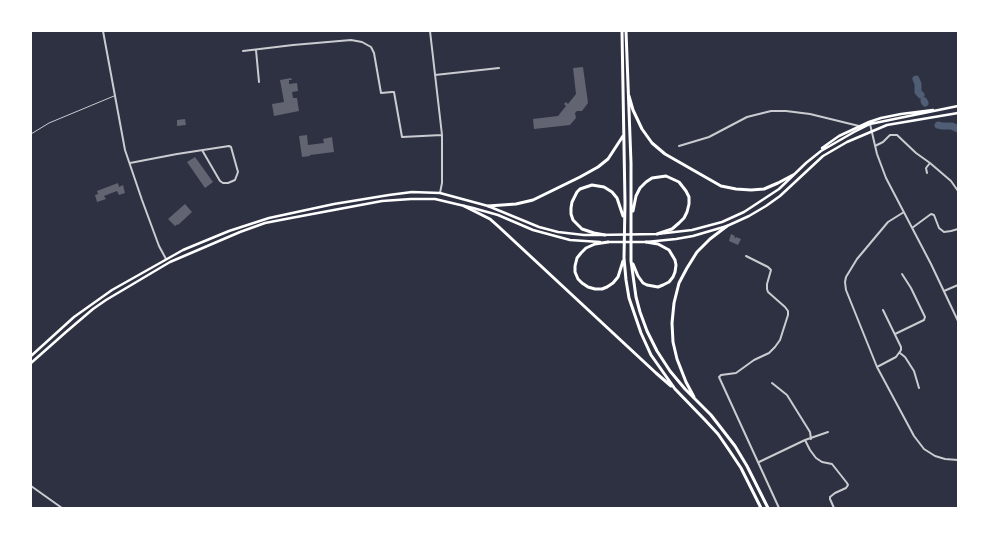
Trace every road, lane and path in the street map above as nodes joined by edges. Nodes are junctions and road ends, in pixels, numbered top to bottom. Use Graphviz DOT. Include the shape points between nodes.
graph roads {
  1 [pos="103,31"];
  2 [pos="430,31"];
  3 [pos="622,31"];
  4 [pos="626,31"];
  5 [pos="808,31"];
  6 [pos="826,31"];
  7 [pos="256,50"];
  8 [pos="243,51"];
  9 [pos="498,68"];
  10 [pos="435,75"];
  11 [pos="259,82"];
  12 [pos="628,90"];
  13 [pos="115,96"];
  14 [pos="958,106"];
  15 [pos="950,107"];
  16 [pos="958,113"];
  17 [pos="870,124"];
  18 [pos="859,126"];
  19 [pos="872,131"];
  20 [pos="31,134"];
  21 [pos="442,135"];
  22 [pos="623,136"];
  23 [pos="679,146"];
  24 [pos="875,146"];
  25 [pos="202,150"];
  26 [pos="930,162"];
  27 [pos="129,163"];
  28 [pos="806,163"];
  29 [pos="927,173"];
  30 [pos="792,176"];
  31 [pos="958,191"];
  32 [pos="440,193"];
  33 [pos="464,206"];
  34 [pos="488,206"];
  35 [pos="904,212"];
  36 [pos="631,218"];
  37 [pos="624,219"];
  38 [pos="727,226"];
  39 [pos="912,228"];
  40 [pos="958,229"];
  41 [pos="657,234"];
  42 [pos="605,235"];
  43 [pos="608,242"];
  44 [pos="646,242"];
  45 [pos="746,256"];
  46 [pos="624,258"];
  47 [pos="166,259"];
  48 [pos="631,261"];
  49 [pos="902,274"];
  50 [pos="958,285"];
  51 [pos="944,291"];
  52 [pos="883,310"];
  53 [pos="958,321"];
  54 [pos="895,334"];
  55 [pos="900,353"];
  56 [pos="31,356"];
  57 [pos="31,364"];
  58 [pos="877,367"];
  59 [pos="772,383"];
  60 [pos="919,388"];
  61 [pos="675,389"];
  62 [pos="697,401"];
  63 [pos="828,432"];
  64 [pos="811,439"];
  65 [pos="805,440"];
  66 [pos="958,460"];
  67 [pos="759,462"];
  68 [pos="31,486"];
  69 [pos="62,508"];
  70 [pos="761,508"];
  71 [pos="768,508"];
  72 [pos="779,508"];
  73 [pos="834,508"];
  1 -- 13 [label="street"];
  2 -- 10 [label="street"];
  3 -- 22 [label="highway"];
  4 -- 12 [label="highway"];
  5 -- 6 [label="street"];
  7 -- 8 [label="street"];
  7 -- 11 [label="street"];
  7 -- 21 [label="street" via="351,40 362,42 374,53 381,93 394,92 402,137"];
  9 -- 10 [label="street"];
  10 -- 21 [label="street"];
  12 -- 30 [label="highway" via="633,110 652,143 721,186 758,190"];
  12 -- 36 [label="highway"];
  13 -- 20 [label="lane" via="49,123"];
  13 -- 27 [label="street"];
  14 -- 15 [label="main road"];
  15 -- 17 [label="main road"];
  15 -- 18 [label="main road" via="881,118"];
  16 -- 19 [label="main road"];
  17 -- 19 [label="street"];
  17 -- 28 [label="main road" via="832,144"];
  18 -- 23 [label="street" via="810,114 771,111 747,117 709,137"];
  18 -- 28 [label="main road" via="827,144"];
  19 -- 24 [label="street"];
  19 -- 38 [label="main road" via="823,156 780,196"];
  21 -- 32 [label="street"];
  22 -- 34 [label="highway" via="608,159 580,177 534,200"];
  22 -- 37 [label="highway"];
  24 -- 26 [label="street" via="895,134"];
  24 -- 35 [label="street" via="886,178"];
  25 -- 25 [label="street" via="230,146 238,172 236,179 228,183 220,181"];
  25 -- 27 [label="street"];
  26 -- 29 [label="street"];
  26 -- 31 [label="street"];
  27 -- 47 [label="street"];
  28 -- 30 [label="main road"];
  30 -- 41 [label="main road" via="764,199 722,222"];
  32 -- 34 [label="main road"];
  32 -- 47 [label="main road" via="389,195 269,218 221,234"];
  33 -- 43 [label="main road" via="570,240"];
  33 -- 57 [label="main road" via="436,199 382,201 274,221 240,232 170,262 106,300"];
  33 -- 61 [label="highway" via="500,227"];
  34 -- 42 [label="main road" via="539,228"];
  35 -- 39 [label="street"];
  35 -- 58 [label="street" via="888,222 868,244 849,270 845,282"];
  36 -- 41 [label="highway" via="636,196 646,182 666,176 679,182 689,197 687,212 679,223"];
  36 -- 48 [label="highway"];
  37 -- 42 [label="highway" via="617,198 609,189 592,185 580,189 572,202 574,220 582,228"];
  37 -- 46 [label="highway"];
  38 -- 44 [label="main road" via="693,236"];
  38 -- 62 [label="highway" via="697,252 679,283 674,303 673,342 686,382"];
  39 -- 40 [label="street" via="932,214 944,232"];
  39 -- 51 [label="street"];
  41 -- 42 [label="main road"];
  43 -- 44 [label="main road"];
  43 -- 46 [label="highway" via="586,248 577,258 576,272 582,284 594,289 608,287 618,277"];
  44 -- 48 [label="highway" via="669,250 676,265 673,277 658,287 647,285"];
  45 -- 67 [label="street" via="771,270 768,292 788,311 780,340 769,353 736,373 719,377"];
  46 -- 61 [label="highway" via="629,298 641,333"];
  47 -- 56 [label="main road" via="87,307"];
  48 -- 62 [label="highway" via="636,297 647,331 670,371"];
  49 -- 54 [label="street" via="925,317"];
  50 -- 51 [label="street"];
  51 -- 53 [label="street"];
  52 -- 54 [label="street"];
  54 -- 55 [label="street" via="902,348"];
  55 -- 58 [label="street"];
  55 -- 60 [label="street" via="914,371"];
  58 -- 66 [label="street" via="921,446 939,458"];
  59 -- 64 [label="street" via="787,394"];
  61 -- 70 [label="highway" via="718,434 738,463"];
  62 -- 71 [label="highway" via="735,446"];
  63 -- 64 [label="street"];
  64 -- 65 [label="street"];
  65 -- 67 [label="street"];
  65 -- 73 [label="street" via="816,458 832,464 847,482 846,488 830,497"];
  67 -- 72 [label="street"];
  68 -- 69 [label="street"];
}
